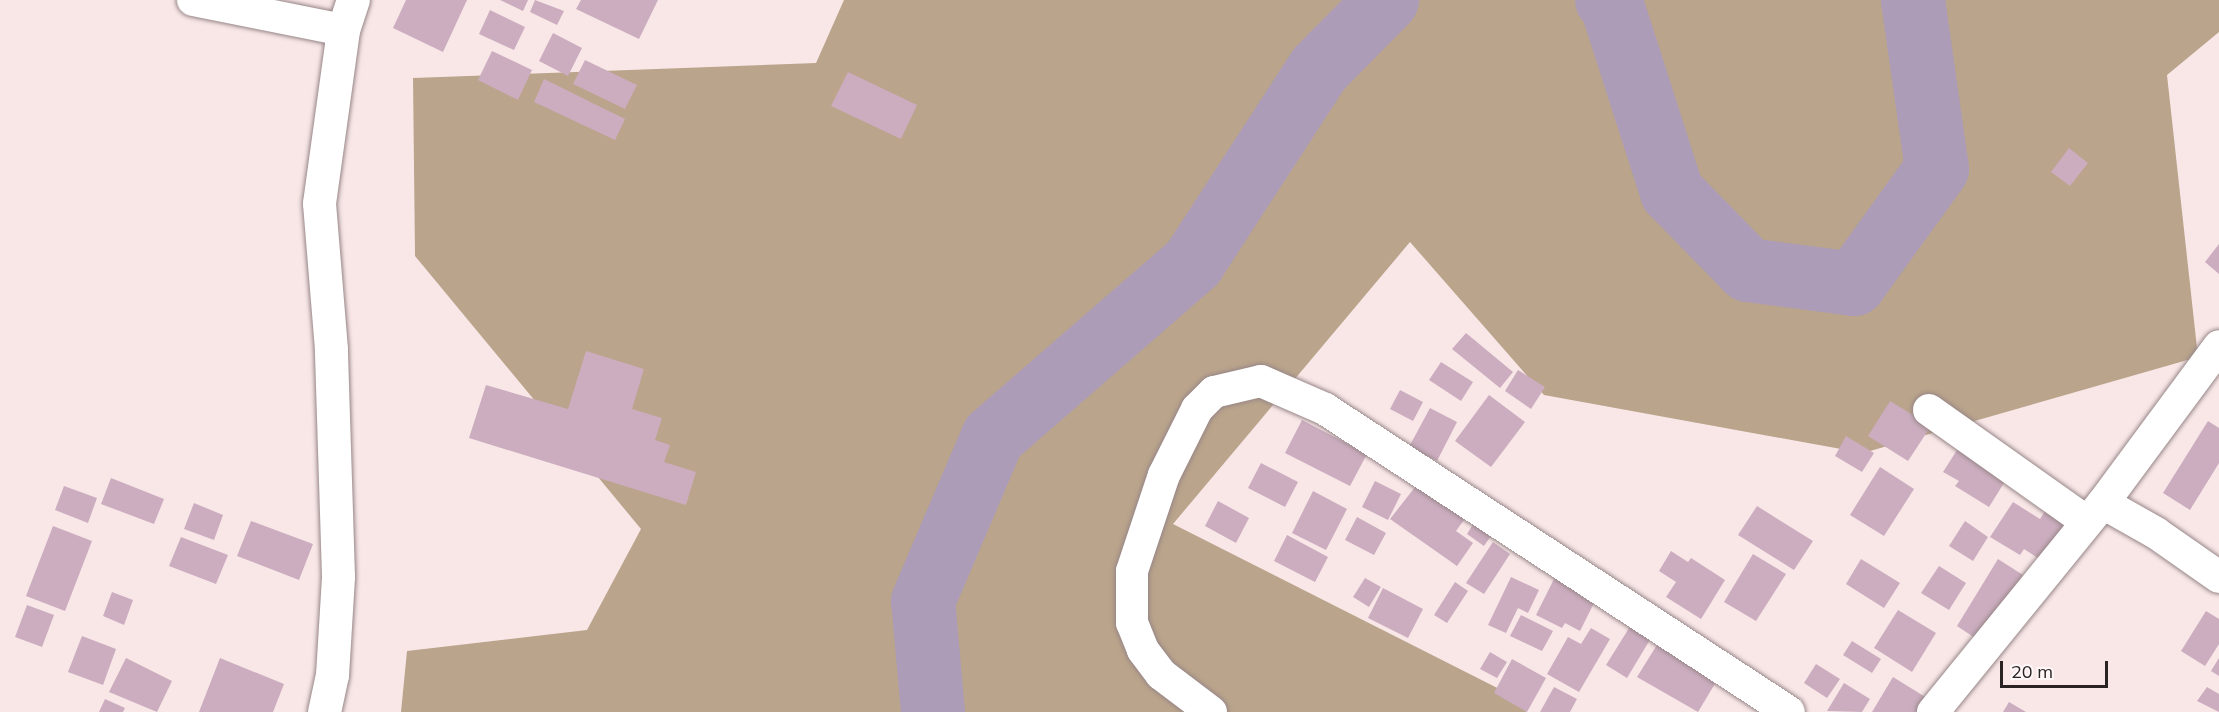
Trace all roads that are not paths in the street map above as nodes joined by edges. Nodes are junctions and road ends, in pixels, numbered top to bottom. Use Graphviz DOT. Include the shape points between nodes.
graph roads {
  1 [pos="193,0"];
  2 [pos="348,15"];
  3 [pos="2219,346"];
  4 [pos="1929,410"];
  5 [pos="2095,512"];
  6 [pos="2219,577"];
  7 [pos="324,712"];
  8 [pos="1211,712"];
  9 [pos="1788,712"];
  10 [pos="1933,712"];
  1 -- 2 [label="street"];
  2 -- 7 [label="main road" via="319,203 331,349 338,576 332,675"];
  3 -- 5 [label="street"];
  4 -- 5 [label="street"];
  5 -- 6 [label="street" via="2156,533"];
  5 -- 10 [label="street"];
  8 -- 9 [label="street" via="1161,674 1143,650 1132,623 1132,571 1164,475 1197,409 1214,393 1261,381 1325,409"];
}
